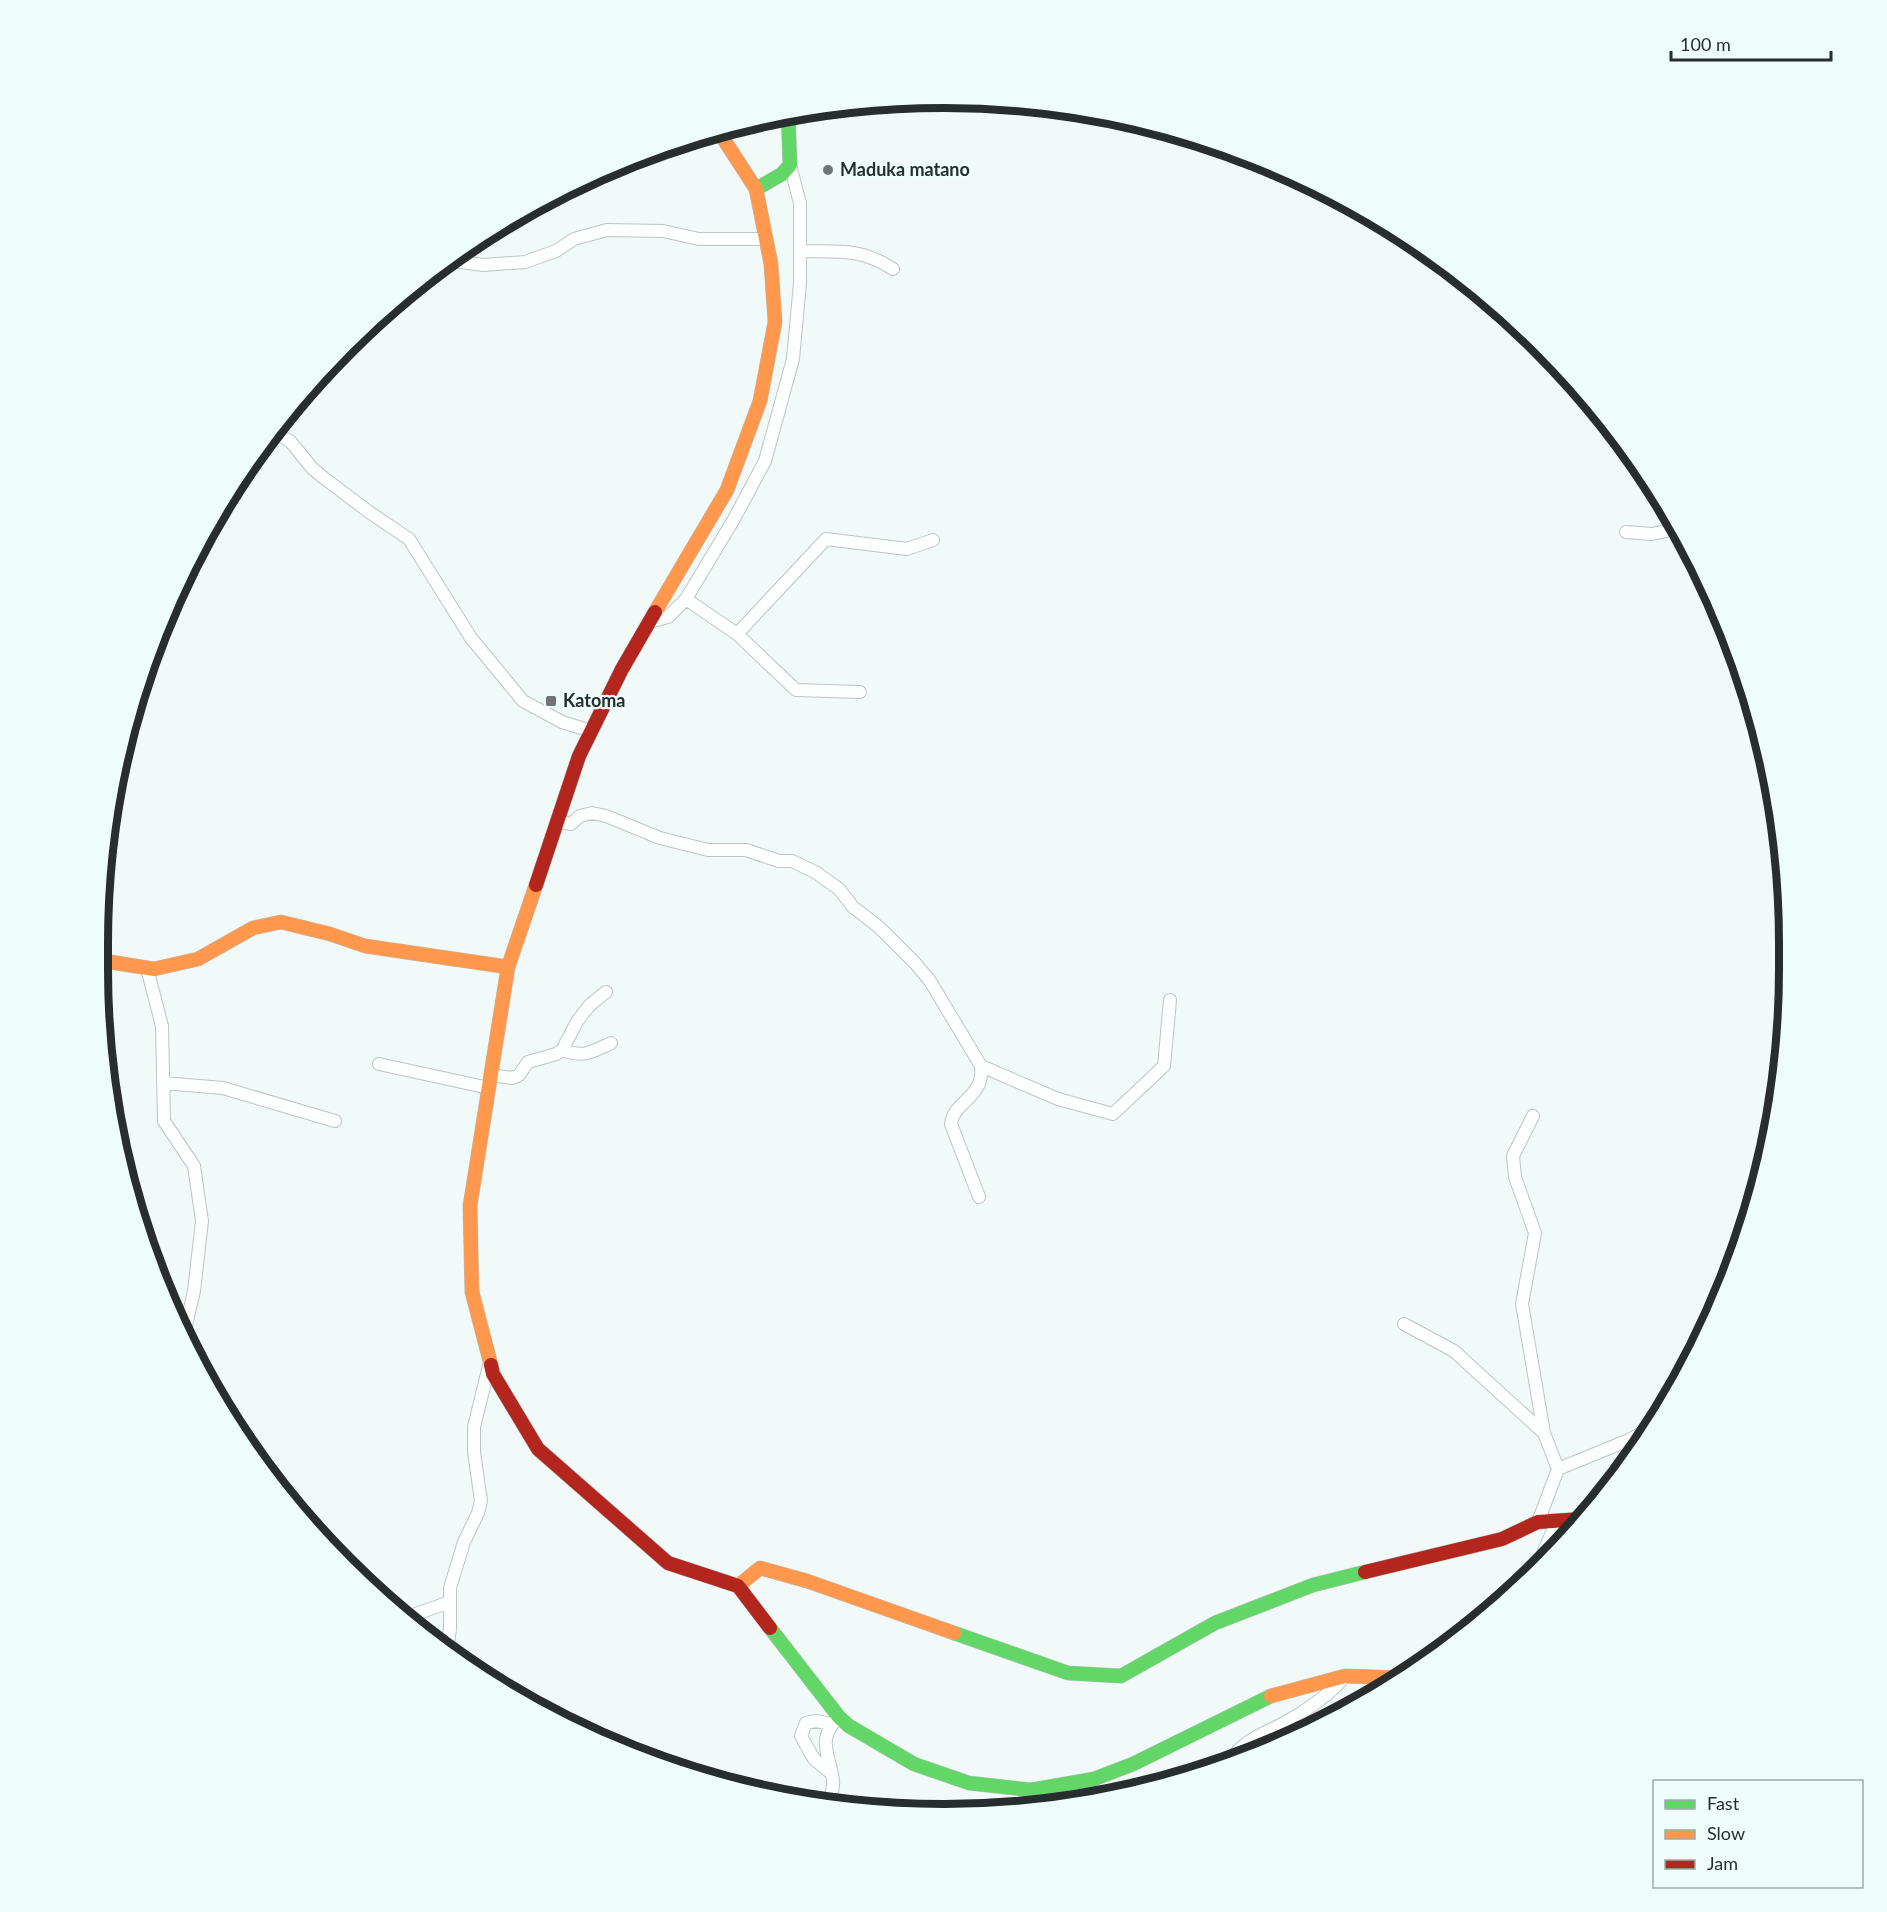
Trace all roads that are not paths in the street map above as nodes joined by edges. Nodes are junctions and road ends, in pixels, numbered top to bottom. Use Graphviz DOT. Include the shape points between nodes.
graph roads {
  1 [pos="788,123"];
  2 [pos="722,137"];
  3 [pos="790,165"];
  4 [pos="756,189"];
  5 [pos="766,239"];
  6 [pos="800,251"];
  7 [pos="461,262"];
  8 [pos="893,269"];
  9 [pos="281,436"];
  10 [pos="1669,531"];
  11 [pos="1626,532"];
  12 [pos="933,540"];
  13 [pos="686,599"];
  14 [pos="650,622"];
  15 [pos="737,634"];
  16 [pos="860,692"];
  17 [pos="591,731"];
  18 [pos="557,822"];
  19 [pos="108,962"];
  20 [pos="508,967"];
  21 [pos="147,968"];
  22 [pos="606,992"];
  23 [pos="1170,1000"];
  24 [pos="611,1043"];
  25 [pos="562,1050"];
  26 [pos="379,1064"];
  27 [pos="981,1066"];
  28 [pos="490,1082"];
  29 [pos="163,1083"];
  30 [pos="1533,1116"];
  31 [pos="335,1121"];
  32 [pos="979,1197"];
  33 [pos="187,1322"];
  34 [pos="1404,1324"];
  35 [pos="490,1362"];
  36 [pos="1544,1434"];
  37 [pos="1636,1436"];
  38 [pos="1558,1469"];
  39 [pos="1571,1520"];
  40 [pos="1557,1521"];
  41 [pos="1538,1522"];
  42 [pos="1546,1546"];
  43 [pos="738,1586"];
  44 [pos="450,1602"];
  45 [pos="414,1614"];
  46 [pos="448,1640"];
  47 [pos="1345,1676"];
  48 [pos="1385,1677"];
  49 [pos="835,1720"];
  50 [pos="1241,1749"];
  51 [pos="830,1772"];
  52 [pos="830,1796"];
  1 -- 3 [label="main road"];
  2 -- 4 [label="main road"];
  3 -- 4 [label="main road"];
  3 -- 6 [label="street" via="800,203"];
  4 -- 5 [label="main road"];
  5 -- 7 [label="street" via="699,239 663,231 607,230 574,239 556,251 525,262 483,265"];
  5 -- 14 [label="main road" via="775,322 759,401 727,490"];
  6 -- 8 [label="street" via="846,250 876,258"];
  6 -- 13 [label="street" via="793,359 765,461"];
  9 -- 17 [label="street" via="324,478 409,539 471,638 523,700 562,722"];
  10 -- 11 [label="street"];
  12 -- 15 [label="street" via="907,549 826,539"];
  13 -- 14 [label="street" via="668,617"];
  13 -- 15 [label="street"];
  14 -- 17 [label="main road"];
  15 -- 16 [label="street" via="796,690"];
  17 -- 18 [label="main road"];
  18 -- 20 [label="main road"];
  18 -- 27 [label="street" via="571,824 592,813 660,838 708,850 746,850 779,861 792,861 815,872 839,889 853,907 915,963"];
  19 -- 21 [label="main road"];
  20 -- 21 [label="main road" via="365,946 281,922 253,928 198,959"];
  20 -- 28 [label="main road"];
  21 -- 29 [label="street" via="162,1026"];
  22 -- 25 [label="street" via="578,1020"];
  23 -- 27 [label="street" via="1164,1065 1113,1114 1058,1099"];
  24 -- 25 [label="street" via="588,1054"];
  25 -- 28 [label="street" via="528,1062 519,1075"];
  26 -- 28 [label="street"];
  27 -- 32 [label="street" via="977,1088 951,1118"];
  28 -- 35 [label="main road" via="470,1206 472,1292"];
  29 -- 31 [label="street" via="222,1088"];
  29 -- 33 [label="street" via="164,1121 194,1166 202,1221"];
  30 -- 36 [label="street" via="1513,1156 1515,1177 1535,1233 1522,1304"];
  34 -- 36 [label="street" via="1454,1351"];
  35 -- 43 [label="main road" via="493,1374 538,1449 668,1563"];
  35 -- 44 [label="street" via="474,1427 481,1501 450,1587"];
  36 -- 38 [label="street"];
  37 -- 38 [label="street"];
  38 -- 41 [label="street"];
  39 -- 40 [label="main road"];
  40 -- 41 [label="main road"];
  40 -- 42 [label="street"];
  41 -- 43 [label="main road" via="1502,1539 1313,1585 1215,1623 1121,1676 1068,1673 759,1568"];
  43 -- 49 [label="main road"];
  44 -- 45 [label="street"];
  44 -- 46 [label="street"];
  47 -- 48 [label="main road"];
  47 -- 49 [label="main road" via="1266,1697 1133,1764 1094,1779 1031,1790 969,1783 914,1764"];
  47 -- 50 [label="street" via="1333,1691"];
  49 -- 51 [label="street" via="827,1730 826,1740"];
  49 -- 51 [label="street" via="806,1723 801,1736 814,1759"];
  51 -- 52 [label="street"];
}
